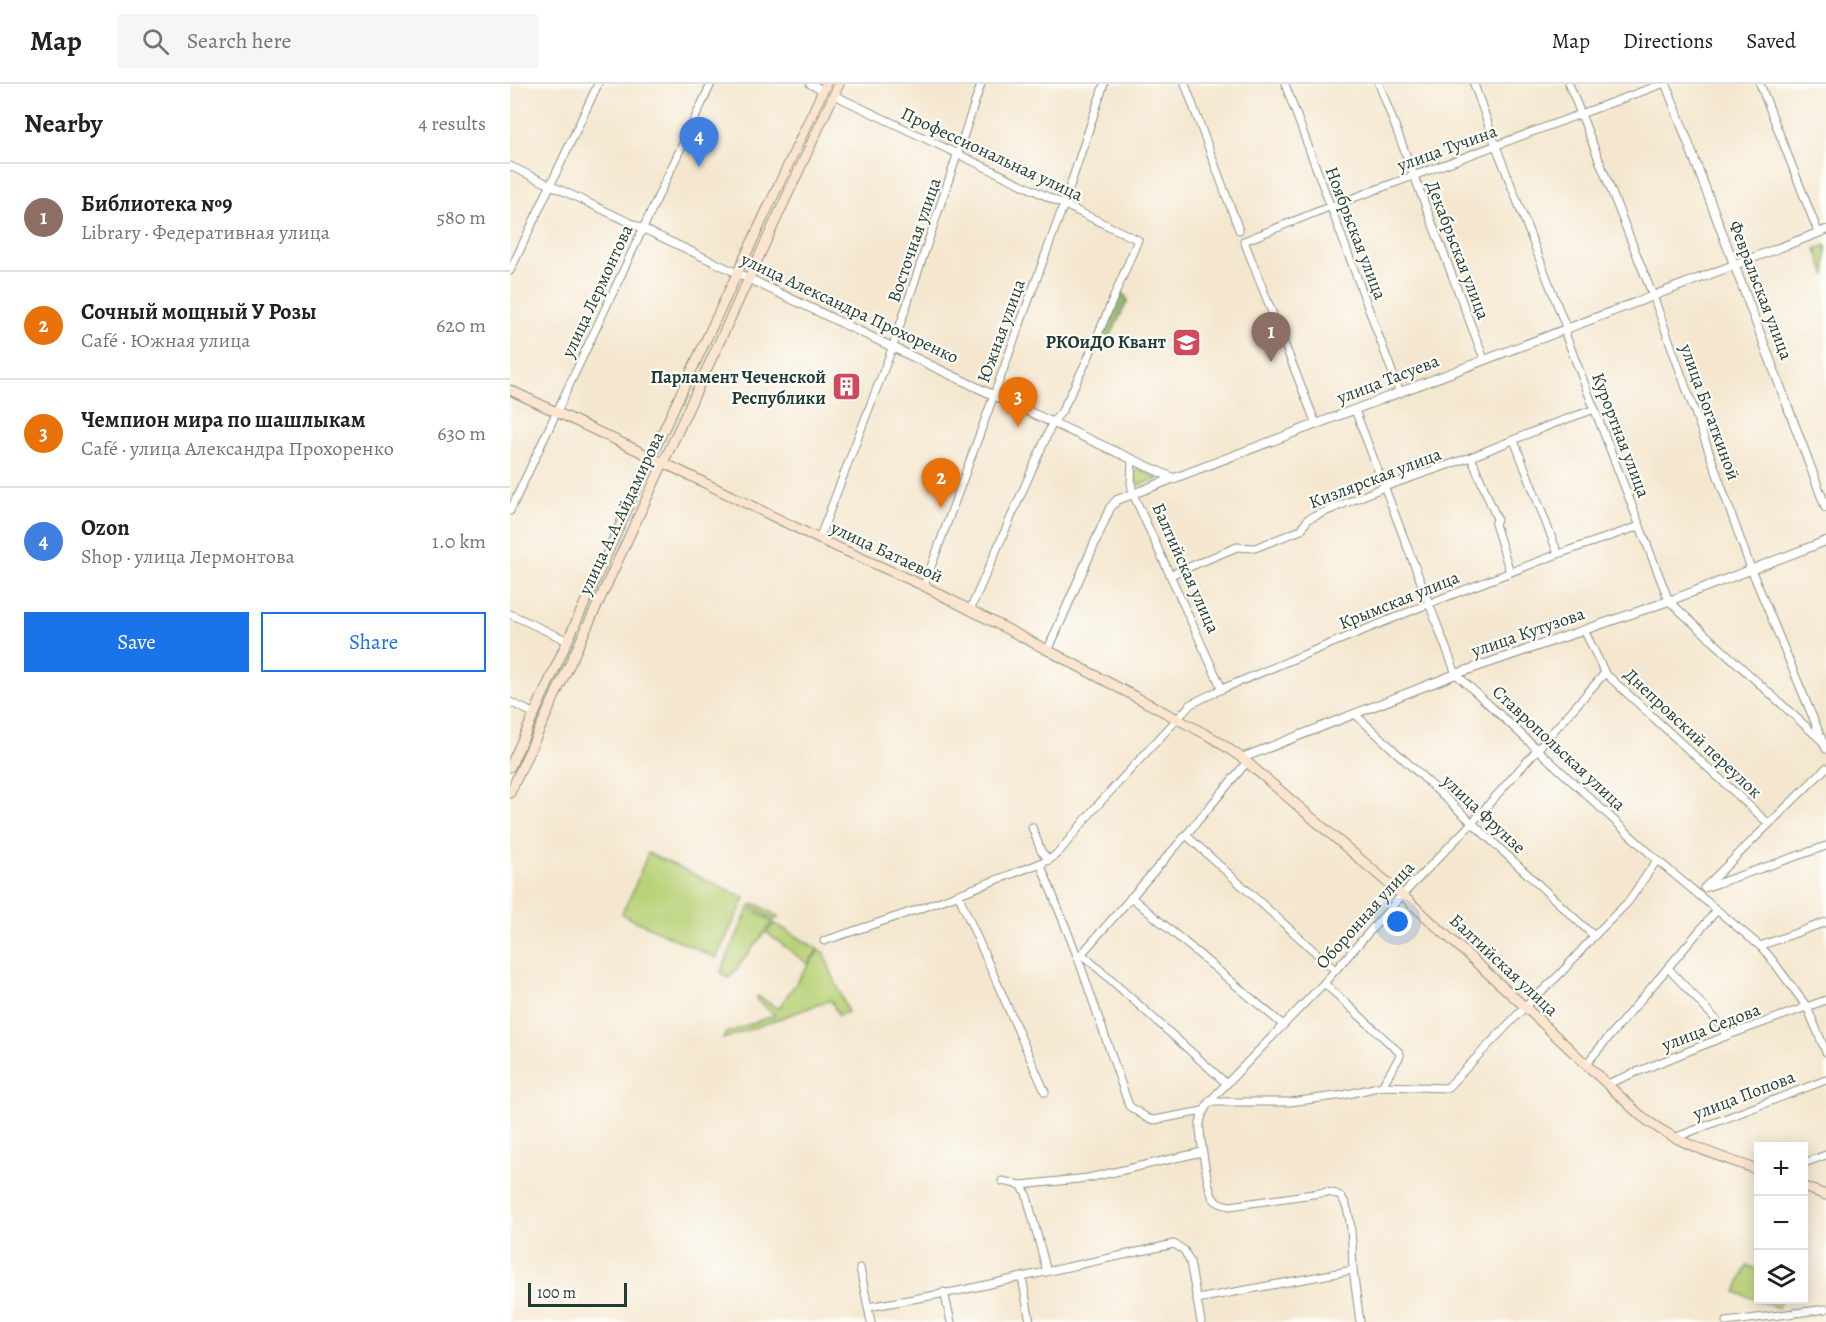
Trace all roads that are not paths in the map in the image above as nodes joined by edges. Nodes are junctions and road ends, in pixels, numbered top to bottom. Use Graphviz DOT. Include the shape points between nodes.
graph roads {
  1 [pos="598,84"];
  2 [pos="711,84"];
  3 [pos="810,84"];
  4 [pos="839,84"];
  5 [pos="981,84"];
  6 [pos="1104,84"];
  7 [pos="1185,84"];
  8 [pos="1285,84"];
  9 [pos="1379,84"];
  10 [pos="1474,84"];
  11 [pos="1569,84"];
  12 [pos="1664,84"];
  13 [pos="1760,84"];
  14 [pos="825,87"];
  15 [pos="834,95"];
  16 [pos="1581,114"];
  17 [pos="1496,146"];
  18 [pos="958,155"];
  19 [pos="510,166"];
  20 [pos="1414,176"];
  21 [pos="550,185"];
  22 [pos="1064,204"];
  23 [pos="1329,207"];
  24 [pos="643,228"];
  25 [pos="1239,230"];
  26 [pos="1822,231"];
  27 [pos="1734,264"];
  28 [pos="510,271"];
  29 [pos="737,273"];
  30 [pos="748,278"];
  31 [pos="1653,296"];
  32 [pos="1567,330"];
  33 [pos="893,346"];
  34 [pos="1484,359"];
  35 [pos="510,390"];
  36 [pos="1400,393"];
  37 [pos="993,395"];
  38 [pos="1595,409"];
  39 [pos="1355,410"];
  40 [pos="558,412"];
  41 [pos="1053,422"];
  42 [pos="1316,424"];
  43 [pos="1514,440"];
  44 [pos="652,457"];
  45 [pos="1471,457"];
  46 [pos="1132,459"];
  47 [pos="663,462"];
  48 [pos="1175,479"];
  49 [pos="1384,487"];
  50 [pos="1133,494"];
  51 [pos="1826,508"];
  52 [pos="510,511"];
  53 [pos="1640,526"];
  54 [pos="819,539"];
  55 [pos="1826,541"];
  56 [pos="1558,554"];
  57 [pos="1751,569"];
  58 [pos="1510,573"];
  59 [pos="1170,574"];
  60 [pos="924,586"];
  61 [pos="1669,601"];
  62 [pos="1429,605"];
  63 [pos="970,610"];
  64 [pos="510,614"];
  65 [pos="1584,630"];
  66 [pos="568,641"];
  67 [pos="1048,650"];
  68 [pos="1605,673"];
  69 [pos="1456,674"];
  70 [pos="1222,689"];
  71 [pos="510,702"];
  72 [pos="535,714"];
  73 [pos="1355,714"];
  74 [pos="1178,719"];
  75 [pos="1825,746"];
  76 [pos="1538,749"];
  77 [pos="1244,760"];
  78 [pos="510,767"];
  79 [pos="1826,768"];
  80 [pos="510,793"];
  81 [pos="1472,823"];
  82 [pos="1769,824"];
  83 [pos="1032,827"];
  84 [pos="1186,835"];
  85 [pos="1826,846"];
  86 [pos="1049,860"];
  87 [pos="1657,860"];
  88 [pos="1040,863"];
  89 [pos="1704,888"];
  90 [pos="1696,892"];
  91 [pos="958,894"];
  92 [pos="1402,895"];
  93 [pos="1131,897"];
  94 [pos="1717,910"];
  95 [pos="1826,922"];
  96 [pos="1593,936"];
  97 [pos="824,941"];
  98 [pos="1760,946"];
  99 [pos="1080,956"];
  100 [pos="1668,968"];
  101 [pos="1335,970"];
  102 [pos="1324,983"];
  103 [pos="1826,1000"];
  104 [pos="1526,1007"];
  105 [pos="1807,1007"];
  106 [pos="1282,1024"];
  107 [pos="1726,1036"];
  108 [pos="1826,1052"];
  109 [pos="1586,1064"];
  110 [pos="1826,1080"];
  111 [pos="1227,1084"];
  112 [pos="1607,1084"];
  113 [pos="1382,1086"];
  114 [pos="1045,1092"];
  115 [pos="1209,1102"];
  116 [pos="1203,1111"];
  117 [pos="1674,1138"];
  118 [pos="1826,1155"];
  119 [pos="1203,1156"];
  120 [pos="1808,1161"];
  121 [pos="1754,1168"];
  122 [pos="1002,1181"];
  123 [pos="1021,1185"];
  124 [pos="1808,1189"];
  125 [pos="1826,1196"];
  126 [pos="860,1268"];
  127 [pos="1353,1270"];
  128 [pos="1047,1272"];
  129 [pos="1022,1277"];
  130 [pos="944,1293"];
  131 [pos="1197,1299"];
  132 [pos="868,1307"];
  133 [pos="1826,1309"];
  134 [pos="871,1322"];
  135 [pos="951,1322"];
  136 [pos="1030,1322"];
  137 [pos="1201,1322"];
  138 [pos="1360,1322"];
  139 [pos="1725,1322"];
  1 -- 21 [label="street"];
  2 -- 24 [label="street, улица Лермонтова"];
  3 -- 14 [label="street"];
  4 -- 15 [label="main road, улица А.А.Айдамирова"];
  5 -- 18 [label="street, Восточная улица"];
  6 -- 22 [label="street, Южная улица"];
  7 -- 25 [label="street"];
  8 -- 23 [label="street, Ноябрьская улица"];
  9 -- 20 [label="street, Декабрьская улица"];
  10 -- 17 [label="street, Курортная улица"];
  11 -- 16 [label="street, улица Богаткиной"];
  12 -- 16 [label="street, улица Тучина"];
  12 -- 27 [label="street, Февральская улица"];
  13 -- 26 [label="street"];
  14 -- 29 [label="main road, улица А.А.Айдамирова"];
  15 -- 18 [label="street, Профессиональная улица"];
  15 -- 30 [label="main road, улица А.А.Айдамирова"];
  16 -- 17 [label="street, улица Тучина"];
  16 -- 31 [label="street, улица Богаткиной"];
  17 -- 20 [label="street, улица Тучина"];
  17 -- 32 [label="street, Курортная улица"];
  18 -- 22 [label="street, Профессиональная улица"];
  18 -- 33 [label="street, Восточная улица"];
  19 -- 21 [label="street, улица Александра Прохоренко"];
  20 -- 23 [label="street, улица Тучина"];
  20 -- 34 [label="street, Декабрьская улица"];
  21 -- 24 [label="street, улица Александра Прохоренко"];
  21 -- 28 [label="street"];
  22 -- 37 [label="street, Южная улица"];
  22 -- 41 [label="street, Профессиональная улица" via="1138,240 1088,358"];
  23 -- 36 [label="street, Ноябрьская улица"];
  23 -- 42 [label="street, улица Тучина" via="1244,241"];
  24 -- 29 [label="street, улица Александра Прохоренко"];
  24 -- 40 [label="street, улица Лермонтова"];
  26 -- 27 [label="street, улица Тасуева"];
  27 -- 31 [label="street, улица Тасуева"];
  27 -- 51 [label="street, Февральская улица"];
  29 -- 30 [label="street, улица Александра Прохоренко"];
  29 -- 44 [label="main road, улица А.А.Айдамирова"];
  30 -- 33 [label="street, улица Александра Прохоренко"];
  30 -- 47 [label="main road, улица А.А.Айдамирова"];
  31 -- 32 [label="street, улица Тасуева"];
  31 -- 57 [label="street, улица Богаткиной"];
  32 -- 34 [label="street, улица Тасуева"];
  32 -- 38 [label="street, Курортная улица"];
  33 -- 37 [label="street, улица Александра Прохоренко"];
  33 -- 54 [label="street, Восточная улица"];
  34 -- 36 [label="street, улица Тасуева"];
  35 -- 40 [label="main road, улица Батаевой"];
  36 -- 39 [label="street, улица Тасуева"];
  37 -- 41 [label="street, улица Александра Прохоренко"];
  37 -- 60 [label="street, Южная улица"];
  38 -- 43 [label="street, Кизлярская улица"];
  38 -- 53 [label="street, Курортная улица"];
  39 -- 42 [label="street, улица Тасуева"];
  39 -- 49 [label="street, Ставропольская улица"];
  40 -- 44 [label="main road, улица Батаевой"];
  40 -- 52 [label="street, улица Лермонтова"];
  41 -- 46 [label="street, улица Александра Прохоренко"];
  41 -- 63 [label="street"];
  42 -- 48 [label="street, улица Тасуева"];
  43 -- 45 [label="street, Кизлярская улица"];
  43 -- 56 [label="street"];
  44 -- 47 [label="main road, улица Батаевой"];
  44 -- 66 [label="main road, улица А.А.Айдамирова"];
  45 -- 49 [label="street, Кизлярская улица"];
  45 -- 58 [label="street" via="1497,519 1495,524"];
  46 -- 48 [label="street, улица Александра Прохоренко"];
  46 -- 50 [label="street, Балтийская улица"];
  47 -- 54 [label="main road, улица Батаевой"];
  47 -- 80 [label="main road, улица А.А.Айдамирова"];
  48 -- 50 [label="street, улица Тасуева"];
  49 -- 59 [label="street, Кизлярская улица" via="1308,519 1301,530 1255,548 1237,547"];
  49 -- 62 [label="street, Ставропольская улица"];
  50 -- 59 [label="street, Балтийская улица"];
  50 -- 67 [label="street, улица Тасуева" via="1117,500 1110,508"];
  53 -- 56 [label="street, Крымская улица"];
  53 -- 61 [label="street, Курортная улица"];
  54 -- 60 [label="main road, улица Батаевой"];
  55 -- 57 [label="street, улица Кутузова"];
  56 -- 58 [label="street, Крымская улица"];
  57 -- 61 [label="street, улица Кутузова"];
  57 -- 75 [label="street, улица Богаткиной"];
  58 -- 62 [label="street, Крымская улица"];
  59 -- 70 [label="street, Балтийская улица"];
  60 -- 63 [label="main road, улица Батаевой"];
  61 -- 65 [label="street, улица Кутузова"];
  61 -- 75 [label="street, Курортная улица"];
  62 -- 69 [label="street, Ставропольская улица"];
  62 -- 70 [label="street, Крымская улица"];
  63 -- 67 [label="main road, улица Батаевой"];
  64 -- 66 [label="street"];
  65 -- 68 [label="street, Днепровский переулок"];
  65 -- 69 [label="street, улица Кутузова"];
  66 -- 72 [label="main road, улица А.А.Айдамирова"];
  67 -- 74 [label="main road, улица Батаевой"];
  68 -- 76 [label="street, Оборонная улица"];
  68 -- 82 [label="street, Днепровский переулок"];
  69 -- 73 [label="street, улица Кутузова"];
  69 -- 76 [label="street, Ставропольская улица"];
  70 -- 74 [label="street, Крымская улица" via="1191,704"];
  71 -- 72 [label="street"];
  72 -- 78 [label="main road, улица А.А.Айдамирова"];
  73 -- 77 [label="street, улица Кутузова"];
  73 -- 81 [label="street, улица Фрунзе"];
  74 -- 77 [label="main road, улица Батаевой"];
  74 -- 86 [label="street, Крымская улица"];
  76 -- 81 [label="street, Оборонная улица"];
  76 -- 87 [label="street, Ставропольская улица"];
  77 -- 84 [label="street"];
  77 -- 92 [label="main road, Балтийская улица"];
  79 -- 82 [label="street"];
  81 -- 92 [label="street, Оборонная улица"];
  81 -- 96 [label="street, улица Фрунзе"];
  82 -- 89 [label="street"];
  83 -- 86 [label="street"];
  84 -- 93 [label="street"];
  84 -- 101 [label="street"];
  85 -- 89 [label="street"];
  86 -- 88 [label="street"];
  87 -- 90 [label="street, Ставропольская улица"];
  87 -- 96 [label="street" via="1628,902"];
  88 -- 91 [label="street"];
  88 -- 99 [label="street"];
  89 -- 90 [label="street"];
  90 -- 94 [label="street, Ставропольская улица"];
  91 -- 97 [label="street"];
  91 -- 114 [label="street"];
  92 -- 101 [label="street, Оборонная улица"];
  92 -- 104 [label="main road, Балтийская улица"];
  93 -- 99 [label="street"];
  93 -- 106 [label="street"];
  94 -- 98 [label="street, Ставропольская улица"];
  94 -- 100 [label="street"];
  95 -- 98 [label="street"];
  96 -- 104 [label="street"];
  98 -- 105 [label="street, Ставропольская улица"];
  99 -- 111 [label="street"];
  99 -- 116 [label="street" via="1130,1106 1154,1120"];
  100 -- 107 [label="street" via="1721,1025"];
  100 -- 109 [label="street"];
  101 -- 102 [label="street, Оборонная улица"];
  102 -- 106 [label="street, Оборонная улица"];
  102 -- 113 [label="street" via="1400,1053"];
  103 -- 105 [label="street, улица Седова"];
  104 -- 109 [label="main road, Балтийская улица"];
  104 -- 113 [label="street" via="1448,1088"];
  105 -- 107 [label="street, улица Седова"];
  105 -- 108 [label="street, Ставропольская улица"];
  106 -- 111 [label="street, Оборонная улица"];
  107 -- 112 [label="street, улица Седова"];
  109 -- 112 [label="main road, Балтийская улица"];
  110 -- 117 [label="street, улица Попова"];
  111 -- 115 [label="street, Оборонная улица"];
  112 -- 117 [label="main road, Балтийская улица" via="1656,1129"];
  113 -- 115 [label="street" via="1290,1102"];
  115 -- 116 [label="street, Оборонная улица"];
  116 -- 119 [label="street"];
  117 -- 121 [label="main road, Балтийская улица"];
  118 -- 120 [label="street"];
  119 -- 123 [label="street" via="1088,1178"];
  119 -- 127 [label="street" via="1213,1198 1220,1204 1230,1206 1327,1192 1341,1197 1348,1211"];
  122 -- 123 [label="street"];
  123 -- 128 [label="street"];
  124 -- 125 [label="main road"];
  126 -- 132 [label="street"];
  127 -- 131 [label="street"];
  127 -- 138 [label="street"];
  128 -- 129 [label="street"];
  128 -- 131 [label="street" via="1174,1244 1184,1250 1190,1262"];
  129 -- 130 [label="street"];
  129 -- 136 [label="street"];
  130 -- 132 [label="street"];
  130 -- 135 [label="street"];
  131 -- 137 [label="street"];
  132 -- 134 [label="street"];
  133 -- 139 [label="street"];
}
